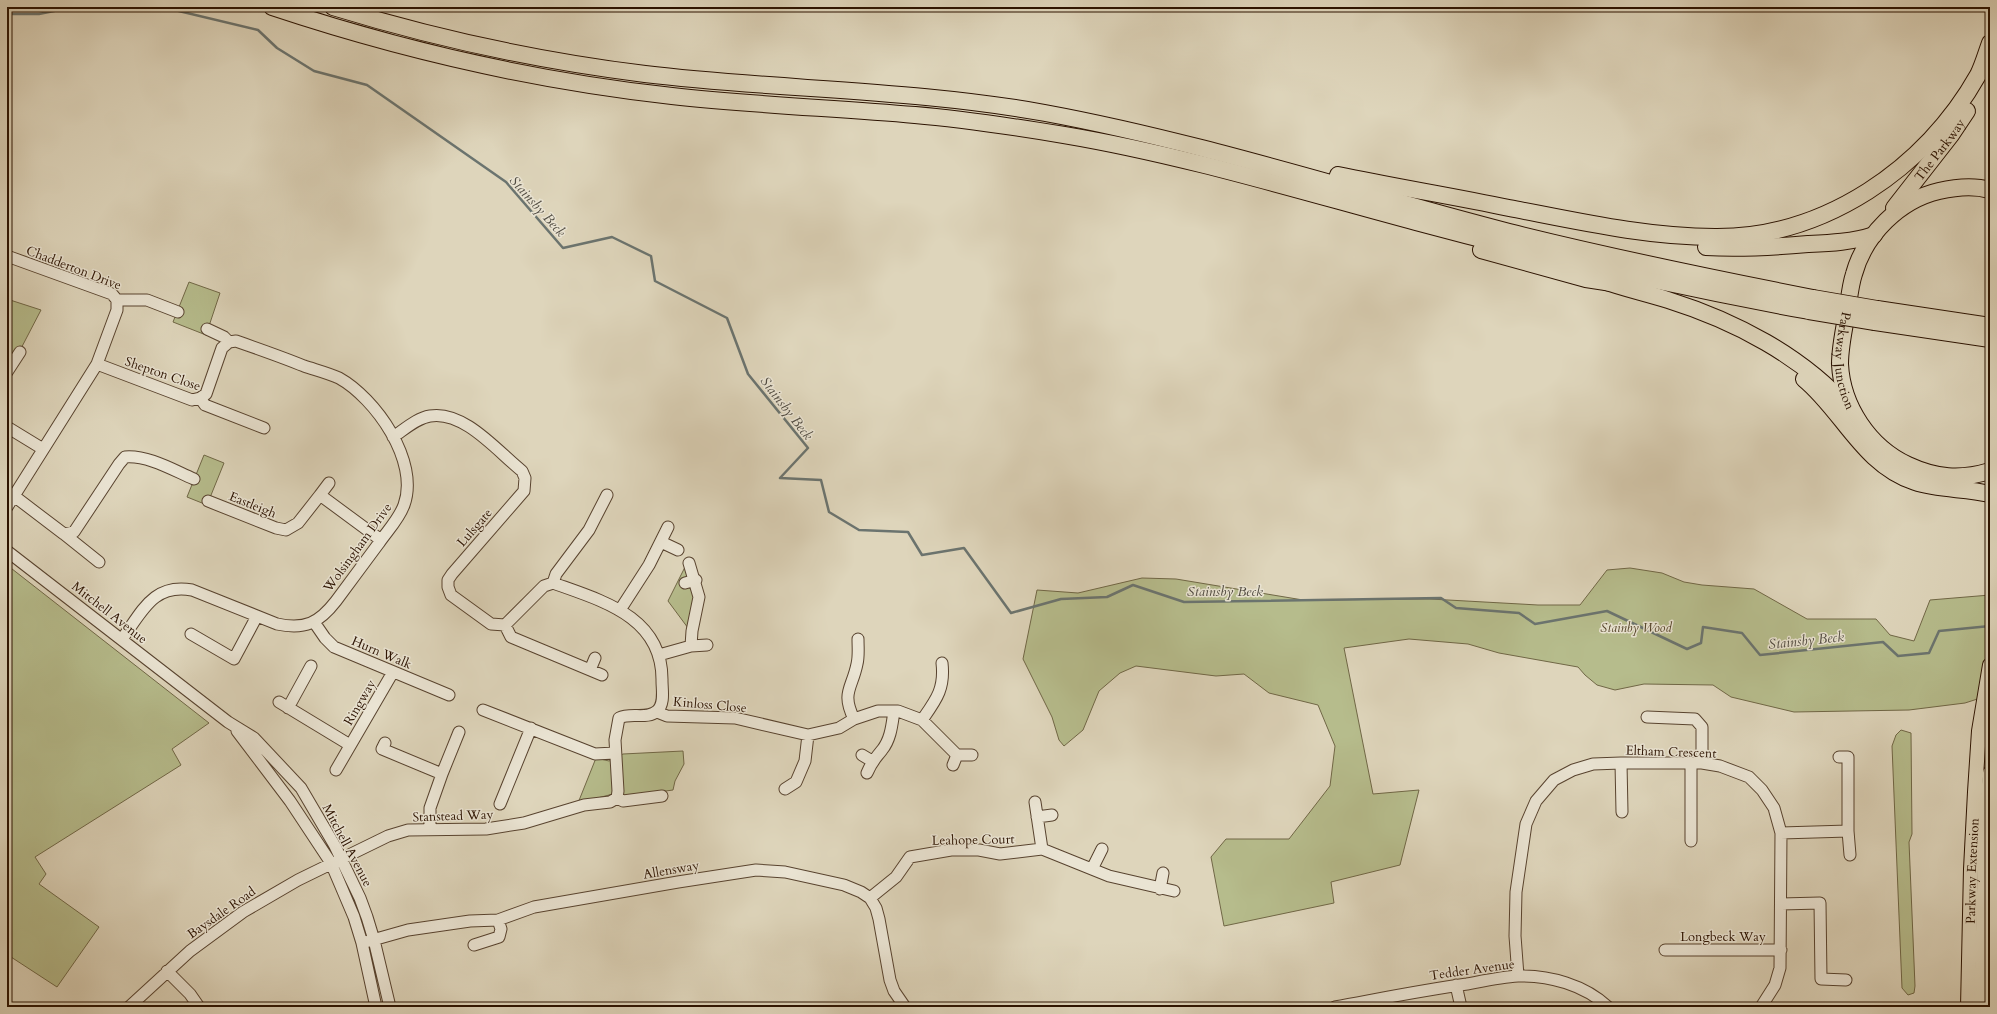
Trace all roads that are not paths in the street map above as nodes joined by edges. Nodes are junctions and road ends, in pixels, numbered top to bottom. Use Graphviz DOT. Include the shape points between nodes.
graph roads {
  1 [pos="272,7"];
  2 [pos="333,7"];
  3 [pos="1990,44"];
  4 [pos="1990,68"];
  5 [pos="1049,114"];
  6 [pos="1120,147"];
  7 [pos="1990,190"];
  8 [pos="1552,216"];
  9 [pos="1878,230"];
  10 [pos="1487,240"];
  11 [pos="7,256"];
  12 [pos="1612,283"];
  13 [pos="117,300"];
  14 [pos="1682,304"];
  15 [pos="1811,304"];
  16 [pos="178,312"];
  17 [pos="1876,316"];
  18 [pos="1990,326"];
  19 [pos="207,329"];
  20 [pos="1990,339"];
  21 [pos="229,342"];
  22 [pos="20,352"];
  23 [pos="96,364"];
  24 [pos="7,372"];
  25 [pos="200,398"];
  26 [pos="1856,417"];
  27 [pos="7,427"];
  28 [pos="264,428"];
  29 [pos="393,437"];
  30 [pos="43,449"];
  31 [pos="1988,474"];
  32 [pos="194,478"];
  33 [pos="329,483"];
  34 [pos="1990,494"];
  35 [pos="320,495"];
  36 [pos="14,496"];
  37 [pos="601,500"];
  38 [pos="208,501"];
  39 [pos="7,507"];
  40 [pos="668,527"];
  41 [pos="64,534"];
  42 [pos="381,540"];
  43 [pos="661,542"];
  44 [pos="678,550"];
  45 [pos="7,551"];
  46 [pos="99,562"];
  47 [pos="689,563"];
  48 [pos="553,583"];
  49 [pos="620,610"];
  50 [pos="258,616"];
  51 [pos="314,622"];
  52 [pos="505,625"];
  53 [pos="191,634"];
  54 [pos="122,639"];
  55 [pos="858,639"];
  56 [pos="707,645"];
  57 [pos="691,646"];
  58 [pos="847,654"];
  59 [pos="659,655"];
  60 [pos="859,655"];
  61 [pos="595,658"];
  62 [pos="942,663"];
  63 [pos="1990,665"];
  64 [pos="311,666"];
  65 [pos="590,670"];
  66 [pos="393,672"];
  67 [pos="602,675"];
  68 [pos="449,695"];
  69 [pos="483,710"];
  70 [pos="894,711"];
  71 [pos="657,712"];
  72 [pos="1647,717"];
  73 [pos="854,719"];
  74 [pos="922,720"];
  75 [pos="232,725"];
  76 [pos="531,728"];
  77 [pos="459,732"];
  78 [pos="808,735"];
  79 [pos="385,743"];
  80 [pos="350,745"];
  81 [pos="615,753"];
  82 [pos="972,755"];
  83 [pos="1839,757"];
  84 [pos="1622,763"];
  85 [pos="1691,763"];
  86 [pos="1702,763"];
  87 [pos="336,770"];
  88 [pos="867,773"];
  89 [pos="1990,773"];
  90 [pos="442,774"];
  91 [pos="785,789"];
  92 [pos="662,796"];
  93 [pos="616,798"];
  94 [pos="1035,802"];
  95 [pos="500,804"];
  96 [pos="1622,812"];
  97 [pos="1052,814"];
  98 [pos="1037,817"];
  99 [pos="430,829"];
  100 [pos="1848,831"];
  101 [pos="1781,833"];
  102 [pos="1691,841"];
  103 [pos="1042,849"];
  104 [pos="1102,849"];
  105 [pos="1850,855"];
  106 [pos="336,861"];
  107 [pos="1092,869"];
  108 [pos="1163,873"];
  109 [pos="1160,889"];
  110 [pos="1174,892"];
  111 [pos="870,898"];
  112 [pos="1781,904"];
  113 [pos="498,920"];
  114 [pos="374,940"];
  115 [pos="362,943"];
  116 [pos="474,945"];
  117 [pos="1665,950"];
  118 [pos="1781,950"];
  119 [pos="168,971"];
  120 [pos="1518,976"];
  121 [pos="1846,980"];
  122 [pos="1456,985"];
  123 [pos="129,1007"];
  124 [pos="199,1007"];
  125 [pos="376,1007"];
  126 [pos="390,1007"];
  127 [pos="905,1007"];
  128 [pos="1335,1007"];
  129 [pos="1461,1007"];
  130 [pos="1608,1007"];
  131 [pos="1761,1007"];
  132 [pos="1968,1007"];
  133 [pos="1981,1007"];
  1 -- 6 [label="highway" via="343,30 457,59 593,86 735,102 917,115 1001,125"];
  2 -- 5 [label="highway" via="478,44 644,74 953,100"];
  3 -- 8 [label="highway" via="1979,73 1939,132 1894,174 1868,193 1831,211 1797,224 1761,232 1717,237 1678,236"];
  4 -- 9 [label="highway, The Parkway" via="1951,135"];
  5 -- 8 [label="highway" via="1104,117 1337,175"];
  5 -- 15 [label="highway" via="1150,135 1509,232"];
  6 -- 10 [label="highway" via="1197,163"];
  6 -- 12 [label="highway" via="1224,179 1578,277"];
  7 -- 9 [label="highway, Parkway Junction" via="1962,187 1926,194 1909,202"];
  8 -- 9 [label="highway" via="1625,235 1679,245 1710,247 1749,248 1842,242 1862,239"];
  9 -- 26 [label="highway, Parkway Junction" via="1863,251 1854,273 1840,363 1843,384"];
  10 -- 12 [label="highway" via="1524,256"];
  10 -- 15 [label="highway" via="1706,292"];
  11 -- 13 [label="street, Chadderton Drive" via="112,294"];
  12 -- 14 [label="highway"];
  13 -- 16 [label="street, Chadderton Drive" via="147,300"];
  13 -- 23 [label="street" via="117,310"];
  14 -- 26 [label="highway" via="1750,334 1787,356 1828,385"];
  14 -- 34 [label="highway" via="1758,346 1791,368 1814,387 1866,450 1881,464 1914,482"];
  15 -- 17 [label="highway, bridge"];
  17 -- 18 [label="highway"];
  17 -- 20 [label="highway"];
  19 -- 21 [label="street, Wolsingham Drive"];
  21 -- 25 [label="street" via="222,348 206,394"];
  21 -- 29 [label="street, Wolsingham Drive" via="236,341 337,378 354,388 368,402"];
  22 -- 24 [label="street"];
  23 -- 25 [label="street, Shepton Close" via="192,400"];
  23 -- 30 [label="street"];
  25 -- 28 [label="street, Shepton Close" via="205,405"];
  26 -- 31 [label="highway, Parkway Junction" via="1881,449 1898,461 1921,471 1943,476 1967,477"];
  27 -- 30 [label="street"];
  29 -- 42 [label="street, Wolsingham Drive" via="402,454 408,488 404,505 396,521"];
  29 -- 52 [label="street, Lulsgate" via="417,421 430,416 451,417 472,428 522,472 525,478 524,491 448,580 451,595 491,624"];
  30 -- 36 [label="street"];
  32 -- 41 [label="street" via="134,456 126,457 74,532"];
  33 -- 35 [label="street, Eastleigh"];
  35 -- 38 [label="street, Eastleigh" via="298,523 286,530"];
  35 -- 42 [label="street"];
  36 -- 39 [label="street"];
  36 -- 41 [label="street"];
  37 -- 48 [label="street" via="589,530 556,574"];
  40 -- 43 [label="street"];
  41 -- 46 [label="street"];
  42 -- 51 [label="street, Wolsingham Drive" via="326,613"];
  43 -- 44 [label="street"];
  43 -- 49 [label="street"];
  45 -- 54 [label="street, Mitchell Avenue"];
  47 -- 57 [label="street" via="690,582 699,597"];
  48 -- 49 [label="street"];
  48 -- 52 [label="street" via="544,586"];
  49 -- 59 [label="street" via="634,619 648,634"];
  50 -- 51 [label="street, Wolsingham Drive" via="290,627 305,626"];
  50 -- 53 [label="street" via="234,659"];
  50 -- 54 [label="street, Wolsingham Drive" via="179,587 164,590 150,601"];
  51 -- 66 [label="street, Hurn Walk" via="334,647"];
  52 -- 65 [label="street" via="511,637"];
  54 -- 75 [label="street, Mitchell Avenue"];
  55 -- 60 [label="street"];
  56 -- 57 [label="street"];
  57 -- 59 [label="street"];
  58 -- 60 [label="street"];
  59 -- 71 [label="street" via="662,669 662,705"];
  60 -- 73 [label="street" via="848,688 848,705"];
  61 -- 65 [label="street"];
  62 -- 74 [label="street" via="944,679 938,698"];
  63 -- 132 [label="main road, Parkway Extension" via="1979,731 1975,792"];
  64 -- 80 [label="street, Ringway" via="283,705"];
  65 -- 67 [label="street"];
  66 -- 68 [label="street, Hurn Walk"];
  66 -- 80 [label="street, Ringway"];
  69 -- 76 [label="street"];
  70 -- 73 [label="street, Kinloss Close" via="878,711"];
  70 -- 74 [label="street, Kinloss Close"];
  70 -- 88 [label="street" via="890,734 883,749 867,758"];
  71 -- 78 [label="street, Kinloss Close" via="667,716 735,718"];
  71 -- 81 [label="street, Kinloss Close" via="647,715 626,714 619,718"];
  72 -- 86 [label="street" via="1695,719 1699,722 1702,727"];
  73 -- 78 [label="street, Kinloss Close" via="839,728"];
  74 -- 82 [label="street, Kinloss Close" via="955,760"];
  75 -- 106 [label="street, Mitchell Avenue"];
  75 -- 106 [label="street, Mitchell Avenue" via="254,738 301,788"];
  76 -- 81 [label="street" via="595,754"];
  76 -- 95 [label="street"];
  77 -- 90 [label="street"];
  78 -- 91 [label="street" via="806,761 799,785"];
  79 -- 90 [label="street" via="382,749"];
  80 -- 87 [label="street, Ringway"];
  81 -- 93 [label="street" via="618,791"];
  83 -- 100 [label="street" via="1848,757"];
  84 -- 85 [label="street, Eltham Crescent"];
  84 -- 96 [label="street"];
  84 -- 120 [label="street, Eltham Crescent" via="1593,764 1573,770 1554,780 1536,802 1526,824 1516,892 1515,936"];
  85 -- 86 [label="street, Eltham Crescent"];
  85 -- 102 [label="street"];
  86 -- 101 [label="street, Eltham Crescent" via="1720,766 1749,777 1774,808"];
  89 -- 133 [label="main road, Parkway Extension" via="1986,818"];
  90 -- 99 [label="street" via="430,808"];
  92 -- 93 [label="street, Stanstead Way" via="623,801"];
  93 -- 99 [label="street, Stanstead Way" via="610,802 584,806 524,823 455,831"];
  94 -- 98 [label="street"];
  97 -- 98 [label="street"];
  98 -- 103 [label="street"];
  99 -- 106 [label="street, Stanstead Way" via="408,830 388,836"];
  100 -- 101 [label="street"];
  100 -- 105 [label="street"];
  101 -- 112 [label="street, Eltham Crescent"];
  103 -- 107 [label="street, Leahope Court"];
  103 -- 111 [label="street, Leahope Court" via="1000,854 979,850 951,850 910,857 896,877"];
  104 -- 107 [label="street"];
  106 -- 114 [label="street, Mitchell Avenue" via="360,898"];
  106 -- 115 [label="street, Mitchell Avenue"];
  106 -- 119 [label="street, Baysdale Road" via="243,912"];
  107 -- 109 [label="street, Leahope Court" via="1108,876"];
  108 -- 109 [label="street"];
  109 -- 110 [label="street, Leahope Court"];
  111 -- 113 [label="street, Allensway" via="844,885 786,872 756,870 539,906"];
  111 -- 127 [label="street" via="880,919 890,980 894,992"];
  112 -- 118 [label="street, Eltham Crescent"];
  112 -- 121 [label="street" via="1820,903 1821,979"];
  113 -- 114 [label="street, Allensway" via="470,921 408,930"];
  113 -- 116 [label="street" via="501,929 499,937"];
  114 -- 115 [label="street, Allensway"];
  114 -- 126 [label="street, Mitchell Avenue"];
  115 -- 125 [label="street, Mitchell Avenue"];
  117 -- 118 [label="street, Longbeck Way"];
  118 -- 131 [label="street, Eltham Crescent" via="1775,986"];
  119 -- 123 [label="street, Baysdale Road"];
  119 -- 124 [label="street"];
  120 -- 122 [label="street, Tedder Avenue"];
  120 -- 130 [label="street, Tedder Avenue" via="1546,978 1575,986"];
  122 -- 128 [label="street, Tedder Avenue"];
  122 -- 129 [label="street"];
}
